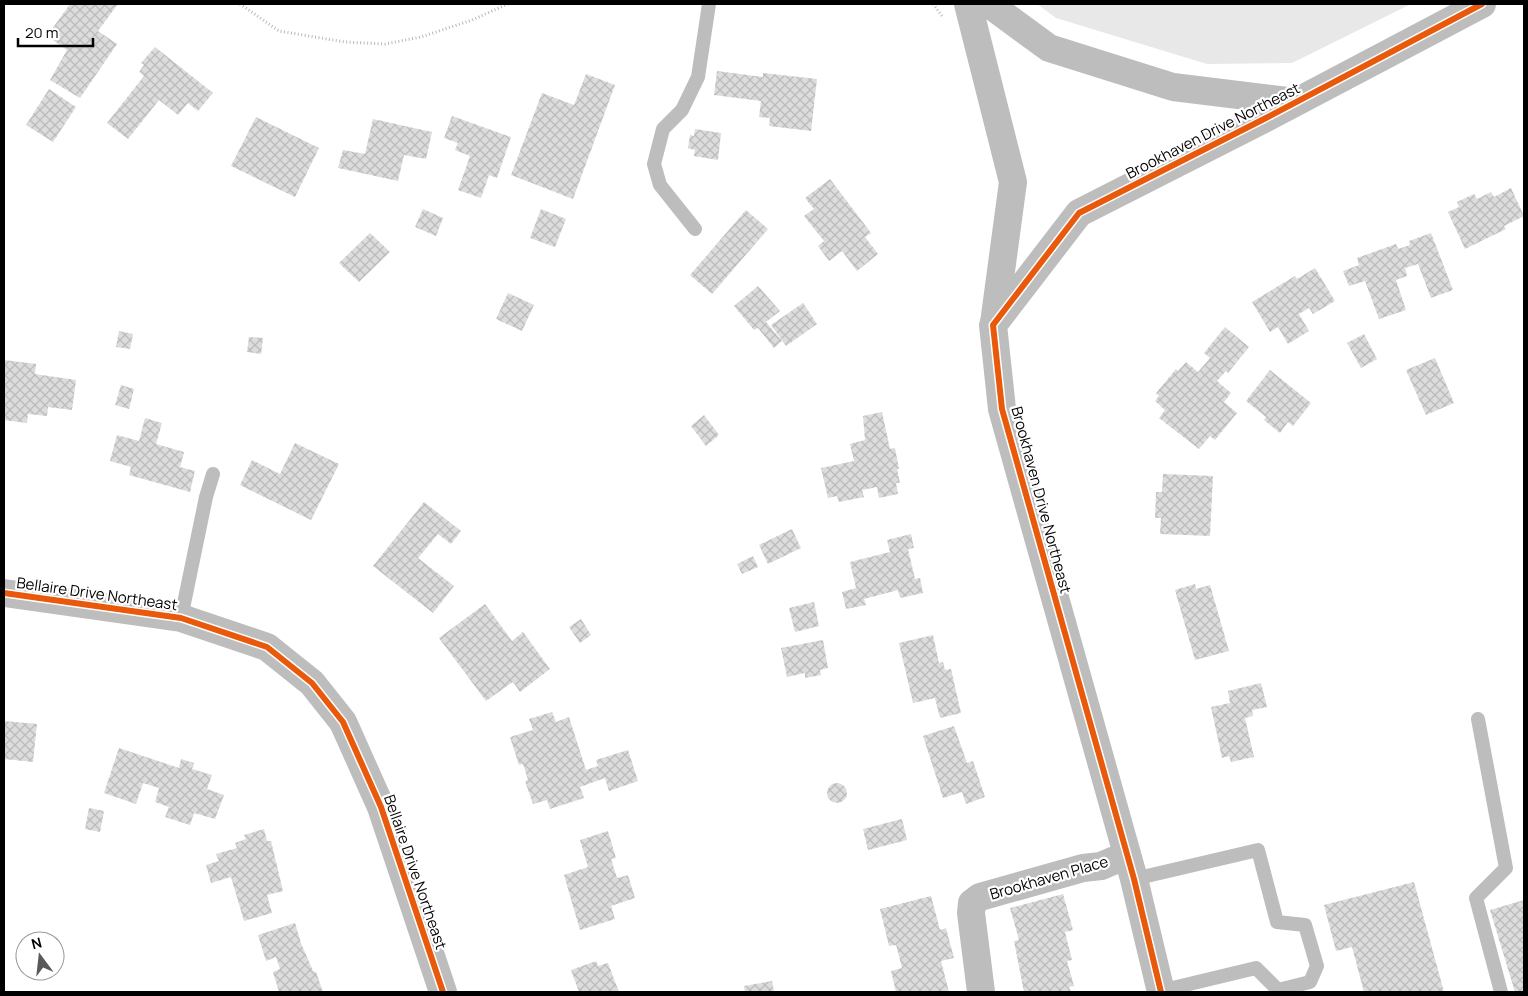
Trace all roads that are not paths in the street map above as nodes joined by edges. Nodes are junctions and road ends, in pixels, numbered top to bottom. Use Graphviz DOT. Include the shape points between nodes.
graph roads {
  1 [pos="709,4"];
  2 [pos="968,4"];
  3 [pos="989,4"];
  4 [pos="1482,4"];
  5 [pos="1296,102"];
  6 [pos="696,229"];
  7 [pos="994,324"];
  8 [pos="213,474"];
  9 [pos="4,593"];
  10 [pos="181,618"];
  11 [pos="1478,719"];
  12 [pos="1130,867"];
  13 [pos="443,992"];
  14 [pos="981,992"];
  15 [pos="1159,992"];
  16 [pos="1501,992"];
  1 -- 6 [label="lane" via="698,77 682,110 663,129 654,164 660,185"];
  2 -- 7 [label="street" via="1013,182"];
  3 -- 5 [label="street" via="1050,48 1078,57 1173,87"];
  4 -- 5 [label="street, Brookhaven Drive Northeast"];
  5 -- 7 [label="street, Brookhaven Drive Northeast" via="1079,214"];
  7 -- 12 [label="street, Brookhaven Drive Northeast" via="1002,409"];
  8 -- 10 [label="lane"];
  9 -- 10 [label="street, Bellaire Drive Northeast"];
  10 -- 13 [label="street, Bellaire Drive Northeast" via="267,647 312,683 343,722 381,807"];
  11 -- 16 [label="lane" via="1506,868 1476,898"];
  12 -- 14 [label="street, Brookhaven Place" via="1083,868 972,903"];
  12 -- 15 [label="street, Brookhaven Drive Northeast"];
  12 -- 15 [label="lane" via="1258,850 1277,922 1305,925 1316,966 1310,982 1278,990 1256,968"];
}
